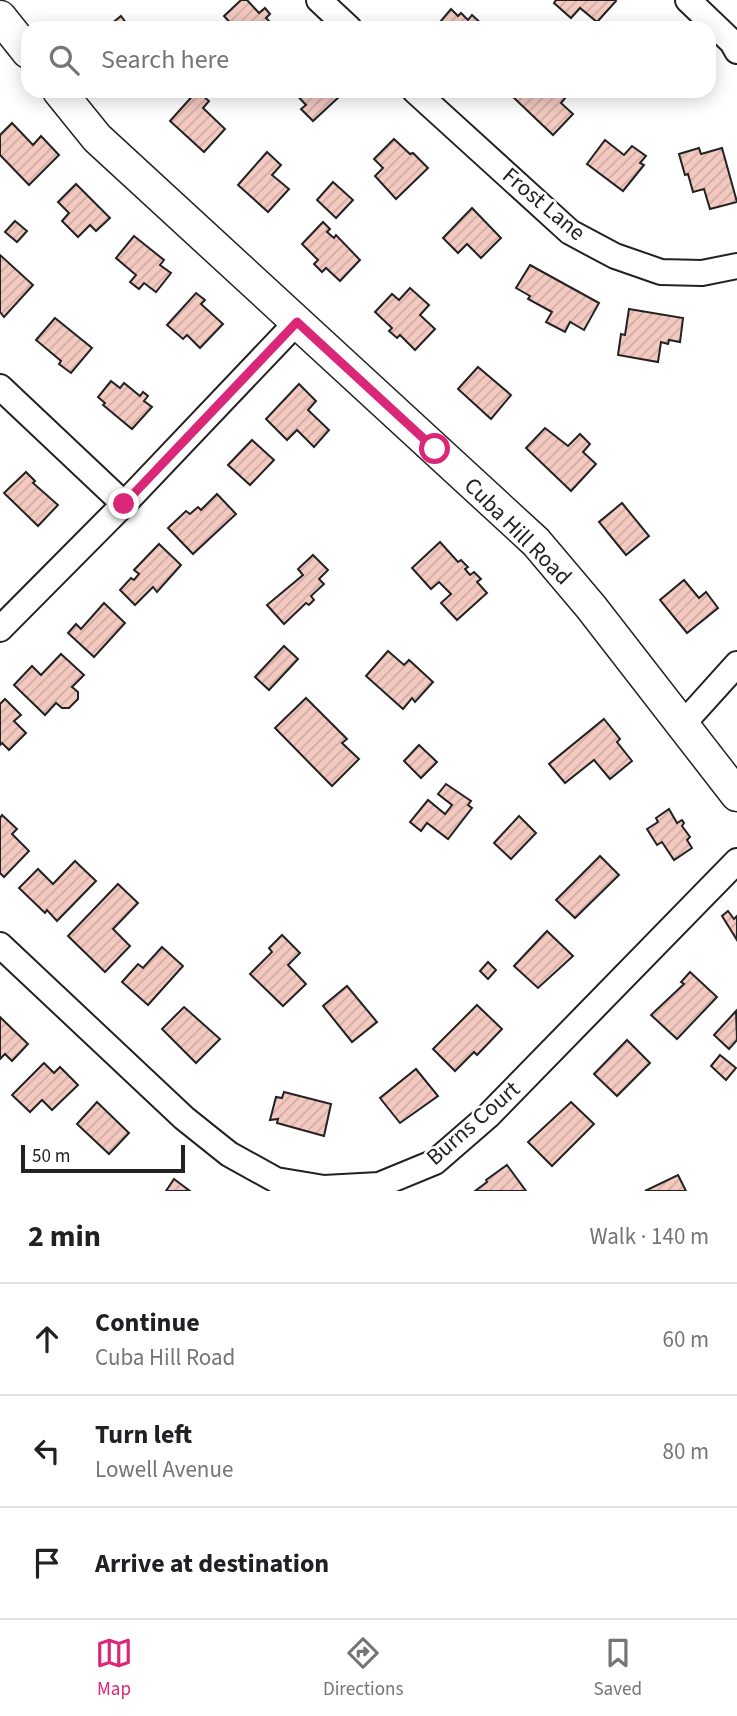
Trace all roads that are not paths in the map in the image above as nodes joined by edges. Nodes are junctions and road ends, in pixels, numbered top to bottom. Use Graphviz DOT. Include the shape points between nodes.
graph roads {
  1 [pos="319,0"];
  2 [pos="688,0"];
  3 [pos="0,17"];
  4 [pos="342,21"];
  5 [pos="711,21"];
  6 [pos="716,26"];
  7 [pos="21,43"];
  8 [pos="737,51"];
  9 [pos="65,98"];
  10 [pos="423,98"];
  11 [pos="737,266"];
  12 [pos="297,322"];
  13 [pos="0,387"];
  14 [pos="124,504"];
  15 [pos="0,629"];
  16 [pos="737,664"];
  17 [pos="682,725"];
  18 [pos="737,795"];
  19 [pos="737,861"];
  20 [pos="0,945"];
  21 [pos="275,1186"];
  1 -- 4 [label="street"];
  2 -- 5 [label="street"];
  3 -- 7 [label="main road"];
  6 -- 8 [label="street"];
  9 -- 12 [label="main road, Cuba Hill Road" via="97,138"];
  10 -- 11 [label="street, Frost Lane" via="570,232 615,256 661,272 702,273"];
  12 -- 14 [label="street"];
  12 -- 17 [label="main road, Cuba Hill Road" via="536,542"];
  13 -- 14 [label="street"];
  14 -- 15 [label="street"];
  16 -- 17 [label="street"];
  17 -- 18 [label="main road, Cuba Hill Road"];
  19 -- 21 [label="street, Burns Court" via="488,1116 436,1162 379,1185"];
  20 -- 21 [label="street, Burns Court" via="184,1118"];
}
